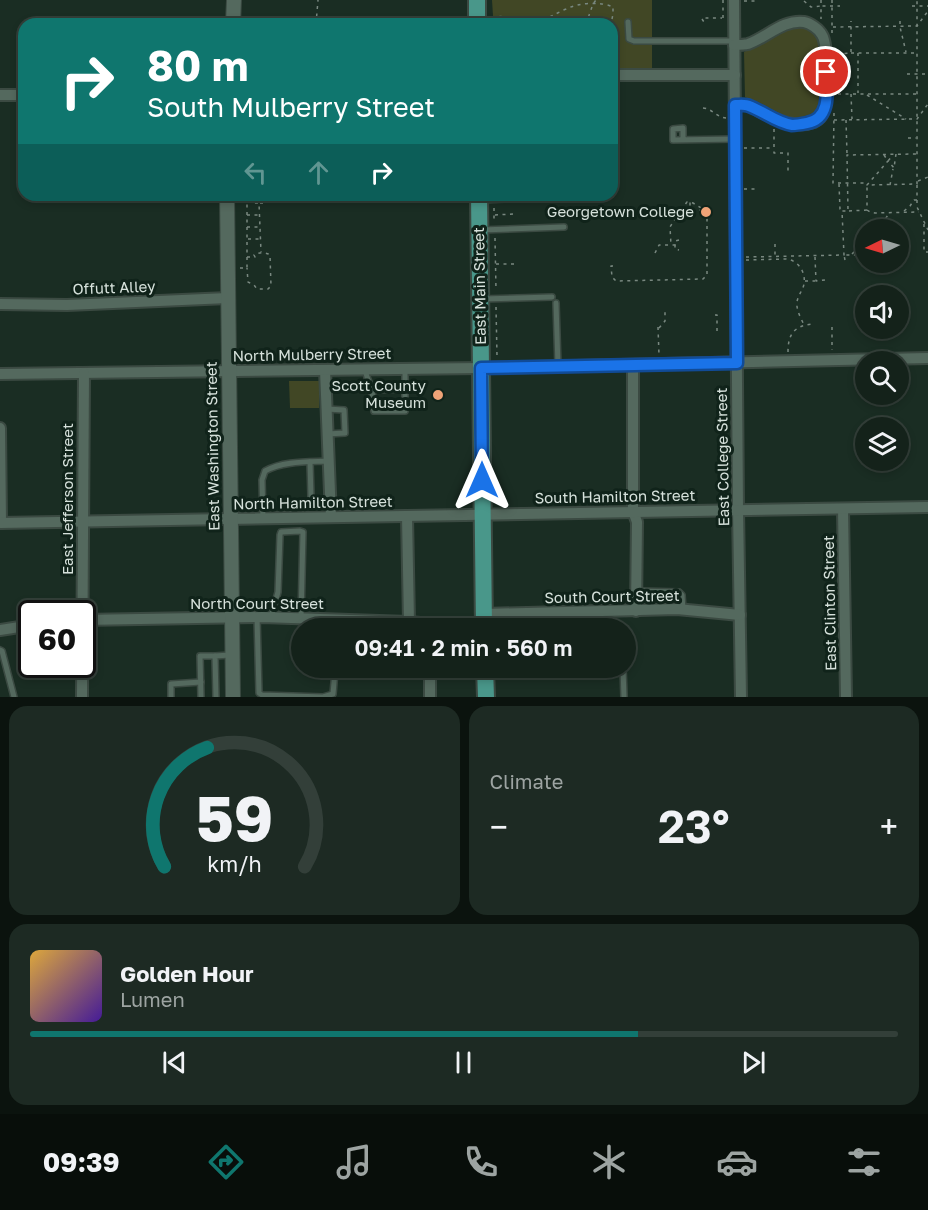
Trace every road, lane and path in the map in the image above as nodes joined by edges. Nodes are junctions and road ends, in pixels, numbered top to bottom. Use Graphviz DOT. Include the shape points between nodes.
graph roads {
  1 [pos="234,0"];
  2 [pos="318,0"];
  3 [pos="477,0"];
  4 [pos="596,0"];
  5 [pos="608,0"];
  6 [pos="723,0"];
  7 [pos="812,0"];
  8 [pos="821,0"];
  9 [pos="832,0"];
  10 [pos="917,0"];
  11 [pos="738,1"];
  12 [pos="754,1"];
  13 [pos="804,1"];
  14 [pos="593,4"];
  15 [pos="604,4"];
  16 [pos="808,4"];
  17 [pos="821,6"];
  18 [pos="832,6"];
  19 [pos="840,6"];
  20 [pos="912,6"];
  21 [pos="917,6"];
  22 [pos="928,6"];
  23 [pos="813,7"];
  24 [pos="928,11"];
  25 [pos="813,14"];
  26 [pos="237,18"];
  27 [pos="316,18"];
  28 [pos="483,18"];
  29 [pos="548,18"];
  30 [pos="588,18"];
  31 [pos="612,18"];
  32 [pos="706,18"];
  33 [pos="851,21"];
  34 [pos="900,21"];
  35 [pos="628,22"];
  36 [pos="821,23"];
  37 [pos="917,26"];
  38 [pos="832,27"];
  39 [pos="851,27"];
  40 [pos="900,27"];
  41 [pos="832,36"];
  42 [pos="734,43"];
  43 [pos="851,53"];
  44 [pos="882,53"];
  45 [pos="898,53"];
  46 [pos="907,53"];
  47 [pos="917,53"];
  48 [pos="833,54"];
  49 [pos="858,54"];
  50 [pos="882,60"];
  51 [pos="898,60"];
  52 [pos="907,74"];
  53 [pos="917,74"];
  54 [pos="928,74"];
  55 [pos="618,75"];
  56 [pos="735,75"];
  57 [pos="834,94"];
  58 [pos="851,94"];
  59 [pos="858,94"];
  60 [pos="866,94"];
  61 [pos="916,94"];
  62 [pos="0,95"];
  63 [pos="18,95"];
  64 [pos="928,104"];
  65 [pos="735,105"];
  66 [pos="703,108"];
  67 [pos="727,118"];
  68 [pos="907,119"];
  69 [pos="917,119"];
  70 [pos="846,120"];
  71 [pos="852,120"];
  72 [pos="881,120"];
  73 [pos="881,124"];
  74 [pos="774,125"];
  75 [pos="908,138"];
  76 [pos="917,138"];
  77 [pos="735,139"];
  78 [pos="684,140"];
  79 [pos="743,148"];
  80 [pos="773,148"];
  81 [pos="883,154"];
  82 [pos="895,154"];
  83 [pos="916,154"];
  84 [pos="847,155"];
  85 [pos="888,161"];
  86 [pos="894,168"];
  87 [pos="788,175"];
  88 [pos="928,177"];
  89 [pos="917,182"];
  90 [pos="839,183"];
  91 [pos="847,183"];
  92 [pos="868,184"];
  93 [pos="890,185"];
  94 [pos="744,189"];
  95 [pos="755,189"];
  96 [pos="917,200"];
  97 [pos="227,201"];
  98 [pos="247,201"];
  99 [pos="252,201"];
  100 [pos="267,201"];
  101 [pos="484,201"];
  102 [pos="486,201"];
  103 [pos="690,202"];
  104 [pos="260,203"];
  105 [pos="705,210"];
  106 [pos="867,210"];
  107 [pos="680,211"];
  108 [pos="842,211"];
  109 [pos="848,211"];
  110 [pos="690,212"];
  111 [pos="903,212"];
  112 [pos="920,212"];
  113 [pos="890,213"];
  114 [pos="513,214"];
  115 [pos="247,215"];
  116 [pos="259,215"];
  117 [pos="494,215"];
  118 [pos="886,219"];
  119 [pos="924,221"];
  120 [pos="247,227"];
  121 [pos="260,227"];
  122 [pos="564,227"];
  123 [pos="487,230"];
  124 [pos="928,230"];
  125 [pos="247,239"];
  126 [pos="260,239"];
  127 [pos="679,240"];
  128 [pos="775,244"];
  129 [pos="672,245"];
  130 [pos="679,245"];
  131 [pos="703,245"];
  132 [pos="707,245"];
  133 [pos="679,250"];
  134 [pos="855,251"];
  135 [pos="928,252"];
  136 [pos="261,253"];
  137 [pos="655,253"];
  138 [pos="744,255"];
  139 [pos="844,255"];
  140 [pos="851,255"];
  141 [pos="855,255"];
  142 [pos="815,256"];
  143 [pos="247,257"];
  144 [pos="748,257"];
  145 [pos="775,257"];
  146 [pos="844,260"];
  147 [pos="495,264"];
  148 [pos="518,264"];
  149 [pos="613,266"];
  150 [pos="237,268"];
  151 [pos="247,268"];
  152 [pos="825,280"];
  153 [pos="804,281"];
  154 [pos="816,281"];
  155 [pos="552,297"];
  156 [pos="228,298"];
  157 [pos="488,299"];
  158 [pos="556,303"];
  159 [pos="0,304"];
  160 [pos="665,308"];
  161 [pos="715,315"];
  162 [pos="812,324"];
  163 [pos="804,325"];
  164 [pos="832,327"];
  165 [pos="717,332"];
  166 [pos="832,354"];
  167 [pos="788,356"];
  168 [pos="928,358"];
  169 [pos="659,359"];
  170 [pos="737,363"];
  171 [pos="489,365"];
  172 [pos="633,365"];
  173 [pos="558,366"];
  174 [pos="365,369"];
  175 [pos="405,369"];
  176 [pos="325,370"];
  177 [pos="229,371"];
  178 [pos="84,373"];
  179 [pos="0,374"];
  180 [pos="405,389"];
  181 [pos="372,390"];
  182 [pos="326,409"];
  183 [pos="0,428"];
  184 [pos="327,434"];
  185 [pos="328,461"];
  186 [pos="310,462"];
  187 [pos="311,497"];
  188 [pos="928,507"];
  189 [pos="738,509"];
  190 [pos="843,509"];
  191 [pos="633,511"];
  192 [pos="482,514"];
  193 [pos="408,516"];
  194 [pos="331,517"];
  195 [pos="263,518"];
  196 [pos="231,519"];
  197 [pos="83,521"];
  198 [pos="1,523"];
  199 [pos="636,591"];
  200 [pos="83,600"];
  201 [pos="683,610"];
  202 [pos="636,611"];
  203 [pos="740,615"];
  204 [pos="256,617"];
  205 [pos="271,617"];
  206 [pos="232,618"];
  207 [pos="301,618"];
  208 [pos="409,618"];
  209 [pos="484,618"];
  210 [pos="554,618"];
  211 [pos="96,620"];
  212 [pos="18,627"];
  213 [pos="0,630"];
  214 [pos="0,650"];
  215 [pos="232,655"];
  216 [pos="215,656"];
  217 [pos="82,678"];
  218 [pos="334,678"];
  219 [pos="430,678"];
  220 [pos="485,678"];
  221 [pos="623,678"];
  222 [pos="201,682"];
  223 [pos="14,697"];
  224 [pos="82,697"];
  225 [pos="171,697"];
  226 [pos="201,697"];
  227 [pos="216,697"];
  228 [pos="233,697"];
  229 [pos="430,697"];
  230 [pos="486,697"];
  231 [pos="624,697"];
  232 [pos="741,697"];
  233 [pos="846,697"];
  1 -- 26 [label="street"];
  2 -- 27 [label="path"];
  3 -- 28 [label="main road"];
  4 -- 14 [label="path"];
  5 -- 15 [label="path"];
  6 -- 32 [label="path" via="723,18"];
  7 -- 16 [label="path"];
  8 -- 17 [label="path"];
  9 -- 18 [label="path"];
  10 -- 21 [label="path"];
  11 -- 12 [label="path"];
  11 -- 42 [label="street, East College Street"];
  13 -- 16 [label="path"];
  14 -- 15 [label="path"];
  14 -- 29 [label="path" via="566,8"];
  14 -- 30 [label="path"];
  15 -- 31 [label="path" via="613,7"];
  16 -- 23 [label="path"];
  17 -- 18 [label="path"];
  17 -- 23 [label="path"];
  17 -- 36 [label="path"];
  18 -- 19 [label="path"];
  18 -- 38 [label="path"];
  20 -- 21 [label="path"];
  21 -- 22 [label="path"];
  21 -- 37 [label="path"];
  23 -- 25 [label="path"];
  24 -- 37 [label="path"];
  33 -- 39 [label="path"];
  34 -- 40 [label="path"];
  35 -- 42 [label="lane" via="629,39 634,42"];
  37 -- 40 [label="path"];
  37 -- 47 [label="path"];
  38 -- 39 [label="path"];
  38 -- 41 [label="path"];
  39 -- 40 [label="path"];
  39 -- 43 [label="path"];
  40 -- 46 [label="path"];
  42 -- 56 [label="street, East College Street"];
  42 -- 65 [label="street" via="747,44 791,23 813,26 822,33 826,46 827,97 819,119 792,125 748,105"];
  43 -- 48 [label="path"];
  43 -- 49 [label="path"];
  44 -- 45 [label="path"];
  44 -- 49 [label="path"];
  44 -- 50 [label="path"];
  45 -- 46 [label="path"];
  45 -- 51 [label="path"];
  46 -- 47 [label="path"];
  47 -- 53 [label="path"];
  49 -- 59 [label="path"];
  52 -- 53 [label="path"];
  53 -- 54 [label="path"];
  53 -- 61 [label="path"];
  55 -- 56 [label="street"];
  56 -- 65 [label="street, East College Street"];
  57 -- 58 [label="path"];
  58 -- 59 [label="path"];
  58 -- 71 [label="path"];
  59 -- 60 [label="path"];
  60 -- 61 [label="path"];
  60 -- 68 [label="path"];
  61 -- 69 [label="path"];
  62 -- 63 [label="street"];
  64 -- 69 [label="path"];
  65 -- 77 [label="street, East College Street"];
  66 -- 67 [label="path"];
  68 -- 69 [label="path"];
  68 -- 72 [label="path"];
  69 -- 76 [label="path"];
  70 -- 71 [label="path"];
  70 -- 84 [label="path"];
  70 -- 90 [label="path" via="833,120 833,183"];
  71 -- 72 [label="path"];
  72 -- 73 [label="path"];
  74 -- 80 [label="path"];
  75 -- 76 [label="path"];
  76 -- 83 [label="path"];
  77 -- 78 [label="lane"];
  77 -- 170 [label="street, East College Street"];
  79 -- 80 [label="path"];
  80 -- 87 [label="path" via="774,153 788,153"];
  81 -- 82 [label="path"];
  81 -- 84 [label="path"];
  81 -- 85 [label="path"];
  82 -- 83 [label="path"];
  82 -- 85 [label="path"];
  82 -- 86 [label="path"];
  83 -- 89 [label="path"];
  84 -- 91 [label="path"];
  85 -- 86 [label="path"];
  85 -- 92 [label="path"];
  86 -- 93 [label="path"];
  88 -- 89 [label="path"];
  89 -- 93 [label="path"];
  89 -- 96 [label="path"];
  90 -- 91 [label="path"];
  90 -- 108 [label="path"];
  91 -- 92 [label="path"];
  91 -- 109 [label="path"];
  92 -- 93 [label="path"];
  92 -- 106 [label="path"];
  94 -- 95 [label="path"];
  96 -- 111 [label="path"];
  96 -- 112 [label="path"];
  97 -- 156 [label="street, East Washington Street"];
  98 -- 115 [label="path"];
  99 -- 104 [label="path"];
  100 -- 104 [label="path"];
  101 -- 123 [label="main road, East Main Street"];
  102 -- 117 [label="path"];
  103 -- 105 [label="path"];
  103 -- 107 [label="path"];
  103 -- 110 [label="path"];
  104 -- 116 [label="path"];
  105 -- 110 [label="path"];
  105 -- 132 [label="path"];
  106 -- 109 [label="path"];
  106 -- 113 [label="path"];
  107 -- 110 [label="path"];
  107 -- 129 [label="path" via="670,227"];
  108 -- 109 [label="path"];
  108 -- 139 [label="path"];
  111 -- 112 [label="path"];
  111 -- 113 [label="path"];
  112 -- 119 [label="path"];
  113 -- 118 [label="path"];
  114 -- 117 [label="path"];
  115 -- 116 [label="path"];
  115 -- 120 [label="path"];
  116 -- 121 [label="path"];
  117 -- 123 [label="path"];
  119 -- 124 [label="path"];
  119 -- 135 [label="path" via="924,252"];
  120 -- 121 [label="path"];
  120 -- 125 [label="path"];
  121 -- 126 [label="path"];
  122 -- 123 [label="lane"];
  123 -- 147 [label="path"];
  123 -- 157 [label="main road, East Main Street"];
  125 -- 126 [label="path"];
  125 -- 143 [label="path"];
  126 -- 136 [label="path"];
  127 -- 129 [label="path"];
  128 -- 145 [label="path"];
  129 -- 130 [label="path"];
  129 -- 133 [label="path"];
  129 -- 137 [label="path" via="659,245"];
  131 -- 132 [label="path"];
  132 -- 149 [label="path" via="707,275 703,279 616,281 612,277"];
  134 -- 140 [label="path"];
  136 -- 143 [label="path"];
  136 -- 151 [label="path" via="270,255 271,286 257,289 248,282"];
  138 -- 153 [label="path" via="744,260 797,262"];
  139 -- 140 [label="path"];
  139 -- 142 [label="path"];
  139 -- 146 [label="path"];
  140 -- 141 [label="path"];
  142 -- 145 [label="path"];
  142 -- 154 [label="path"];
  143 -- 151 [label="path"];
  144 -- 145 [label="path"];
  147 -- 148 [label="path"];
  147 -- 157 [label="path"];
  150 -- 151 [label="path"];
  152 -- 154 [label="path"];
  153 -- 154 [label="path"];
  153 -- 163 [label="path" via="797,307"];
  155 -- 157 [label="lane"];
  156 -- 159 [label="street, Offutt Alley"];
  156 -- 177 [label="street, East Washington Street"];
  157 -- 171 [label="main road, East Main Street"];
  157 -- 171 [label="path"];
  158 -- 173 [label="lane"];
  160 -- 169 [label="path"];
  161 -- 165 [label="path"];
  162 -- 163 [label="path"];
  163 -- 167 [label="path" via="797,327 789,338"];
  164 -- 166 [label="path"];
  168 -- 170 [label="street, North Mulberry Street"];
  170 -- 172 [label="street, North Mulberry Street"];
  170 -- 189 [label="street, East College Street"];
  171 -- 173 [label="street, North Mulberry Street"];
  171 -- 175 [label="street, North Mulberry Street"];
  171 -- 192 [label="main road, East Main Street"];
  172 -- 173 [label="street, North Mulberry Street"];
  172 -- 191 [label="street"];
  174 -- 175 [label="street, North Mulberry Street"];
  174 -- 176 [label="street, North Mulberry Street"];
  174 -- 181 [label="lane"];
  175 -- 180 [label="lane"];
  176 -- 177 [label="street, North Mulberry Street"];
  176 -- 182 [label="street"];
  177 -- 178 [label="street, North Mulberry Street"];
  177 -- 196 [label="street, East Washington Street"];
  178 -- 179 [label="street, North Mulberry Street"];
  178 -- 197 [label="street, East Jefferson Street"];
  180 -- 181 [label="lane"];
  180 -- 181 [label="lane" via="405,411 375,411"];
  182 -- 184 [label="street"];
  182 -- 184 [label="lane" via="344,410 345,434"];
  183 -- 198 [label="street"];
  184 -- 185 [label="street"];
  185 -- 186 [label="lane"];
  185 -- 194 [label="street"];
  186 -- 187 [label="lane"];
  186 -- 195 [label="lane" via="265,471"];
  188 -- 190 [label="street, South Hamilton Street"];
  189 -- 190 [label="street, South Hamilton Street"];
  189 -- 191 [label="street, South Hamilton Street"];
  189 -- 203 [label="street, East College Street"];
  190 -- 233 [label="street, East Clinton Street"];
  191 -- 192 [label="street, South Hamilton Street"];
  191 -- 199 [label="street" via="637,522"];
  192 -- 193 [label="street, North Hamilton Street"];
  192 -- 209 [label="main road, East Main Street"];
  193 -- 194 [label="street, North Hamilton Street"];
  193 -- 208 [label="street"];
  194 -- 195 [label="street, North Hamilton Street"];
  195 -- 196 [label="street, North Hamilton Street"];
  196 -- 197 [label="street, North Hamilton Street"];
  196 -- 206 [label="street, East Washington Street"];
  197 -- 198 [label="street, North Hamilton Street"];
  197 -- 200 [label="street, East Jefferson Street"];
  199 -- 201 [label="lane" via="679,592"];
  199 -- 202 [label="street"];
  201 -- 202 [label="street, South Court Street"];
  201 -- 203 [label="street, South Court Street"];
  202 -- 210 [label="street, South Court Street"];
  203 -- 232 [label="street, East College Street"];
  204 -- 205 [label="street, North Court Street"];
  204 -- 206 [label="street, North Court Street"];
  204 -- 218 [label="lane" via="259,693 323,697 333,694"];
  205 -- 207 [label="street, North Court Street"];
  205 -- 207 [label="lane" via="278,592 281,532 300,531"];
  206 -- 211 [label="street, North Court Street"];
  206 -- 215 [label="street, East Washington Street"];
  212 -- 213 [label="street"];
  214 -- 223 [label="lane"];
  215 -- 216 [label="lane"];
  215 -- 228 [label="street, East Washington Street"];
  216 -- 222 [label="lane" via="200,656"];
  216 -- 227 [label="lane"];
  217 -- 224 [label="street, East Jefferson Street"];
  219 -- 229 [label="street"];
  220 -- 230 [label="main road"];
  221 -- 231 [label="lane"];
  222 -- 225 [label="lane" via="171,684"];
  222 -- 226 [label="lane"];
}
